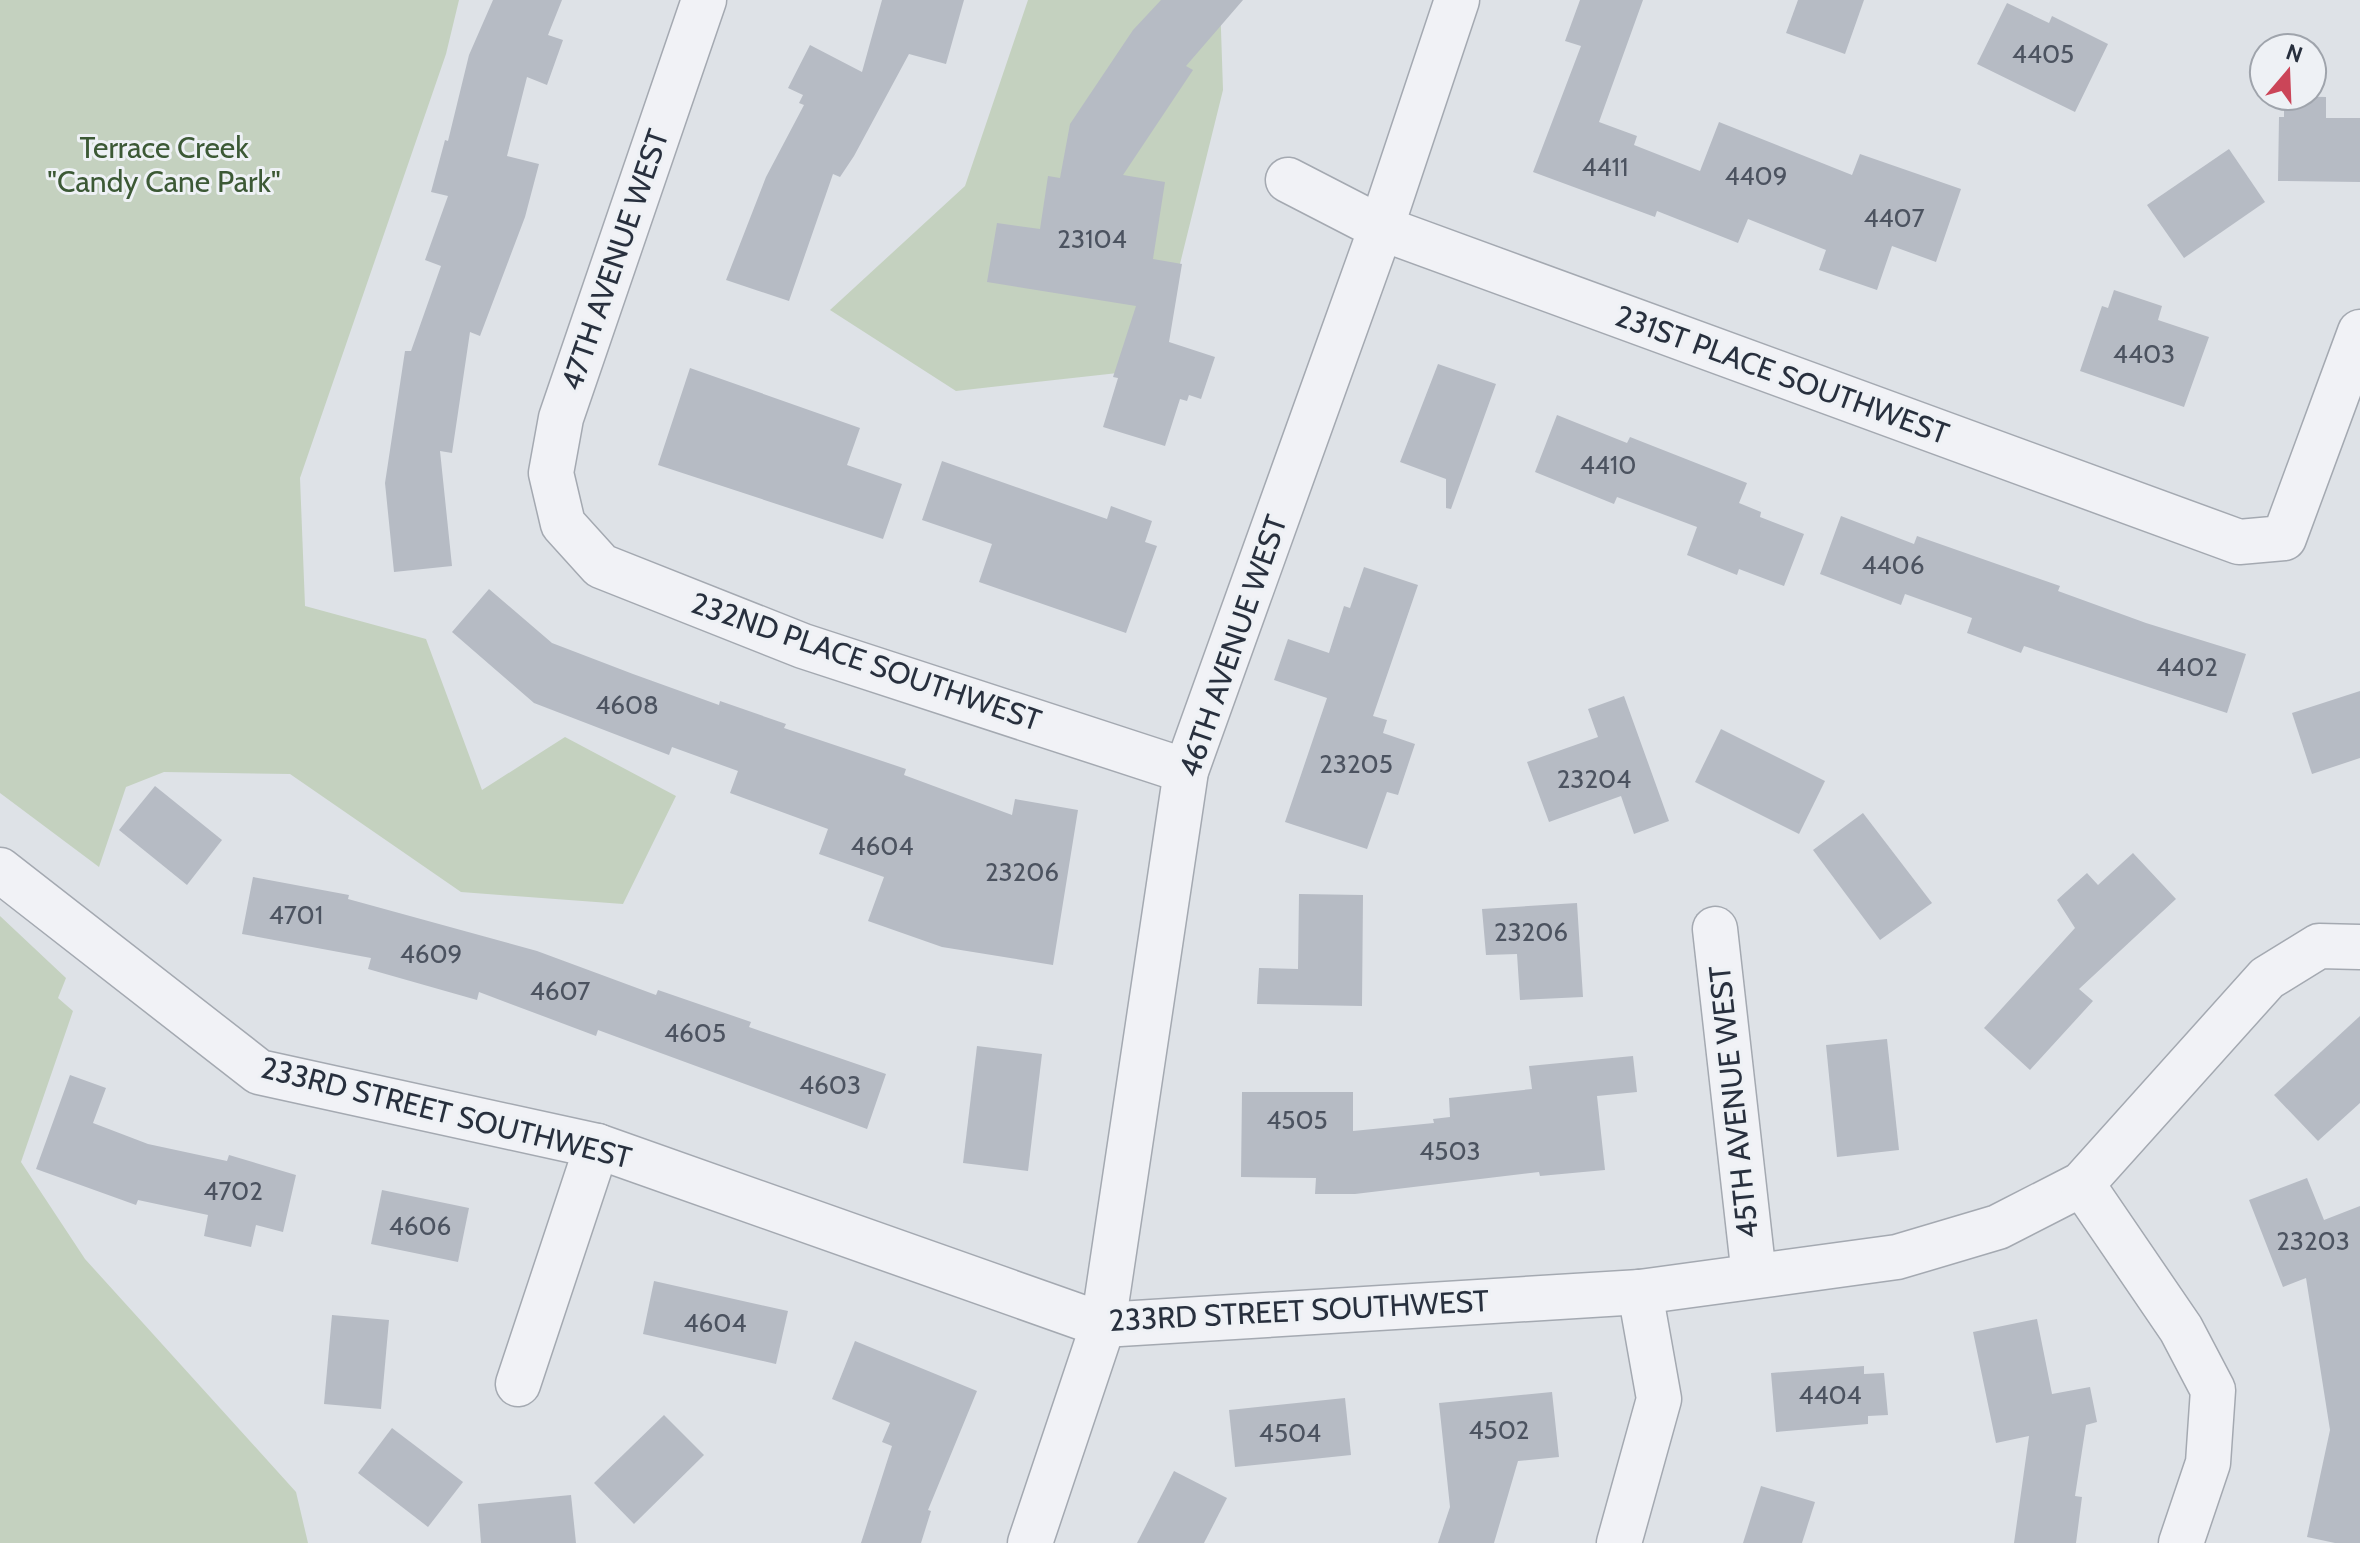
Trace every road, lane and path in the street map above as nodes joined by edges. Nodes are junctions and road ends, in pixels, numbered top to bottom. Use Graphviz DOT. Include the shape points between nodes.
graph roads {
  1 [pos="704,0"];
  2 [pos="1457,0"];
  3 [pos="1288,180"];
  4 [pos="1381,228"];
  5 [pos="2360,332"];
  6 [pos="563,524"];
  7 [pos="1186,771"];
  8 [pos="0,870"];
  9 [pos="1715,929"];
  10 [pos="2360,947"];
  11 [pos="597,1146"];
  12 [pos="2082,1184"];
  13 [pos="1754,1276"];
  14 [pos="1640,1292"];
  15 [pos="1103,1325"];
  16 [pos="518,1384"];
  17 [pos="1030,1543"];
  18 [pos="1619,1543"];
  19 [pos="2181,1543"];
  1 -- 6 [label="street, 47TH AVENUE WEST" via="561,418 551,473"];
  2 -- 4 [label="street, 46TH AVENUE WEST"];
  3 -- 4 [label="street, 231ST PLACE SOUTHWEST"];
  4 -- 5 [label="street, 231ST PLACE SOUTHWEST" via="2239,542 2284,538"];
  4 -- 7 [label="street, 46TH AVENUE WEST"];
  6 -- 7 [label="street, 232ND PLACE SOUTHWEST" via="601,566 803,646"];
  7 -- 15 [label="street, 46TH AVENUE WEST"];
  8 -- 11 [label="street, 233RD STREET SOUTHWEST" via="259,1072"];
  9 -- 13 [label="street, 45TH AVENUE WEST"];
  10 -- 12 [label="street" via="2319,946 2267,978"];
  11 -- 15 [label="street, 233RD STREET SOUTHWEST"];
  11 -- 16 [label="street"];
  12 -- 13 [label="street, 233RD STREET SOUTHWEST" via="1998,1227 1897,1257"];
  12 -- 19 [label="street" via="2181,1329 2213,1390 2208,1463"];
  13 -- 14 [label="street, 233RD STREET SOUTHWEST"];
  14 -- 15 [label="street, 233RD STREET SOUTHWEST"];
  14 -- 18 [label="street" via="1659,1399"];
  15 -- 17 [label="street, 46TH AVENUE WEST"];
}
